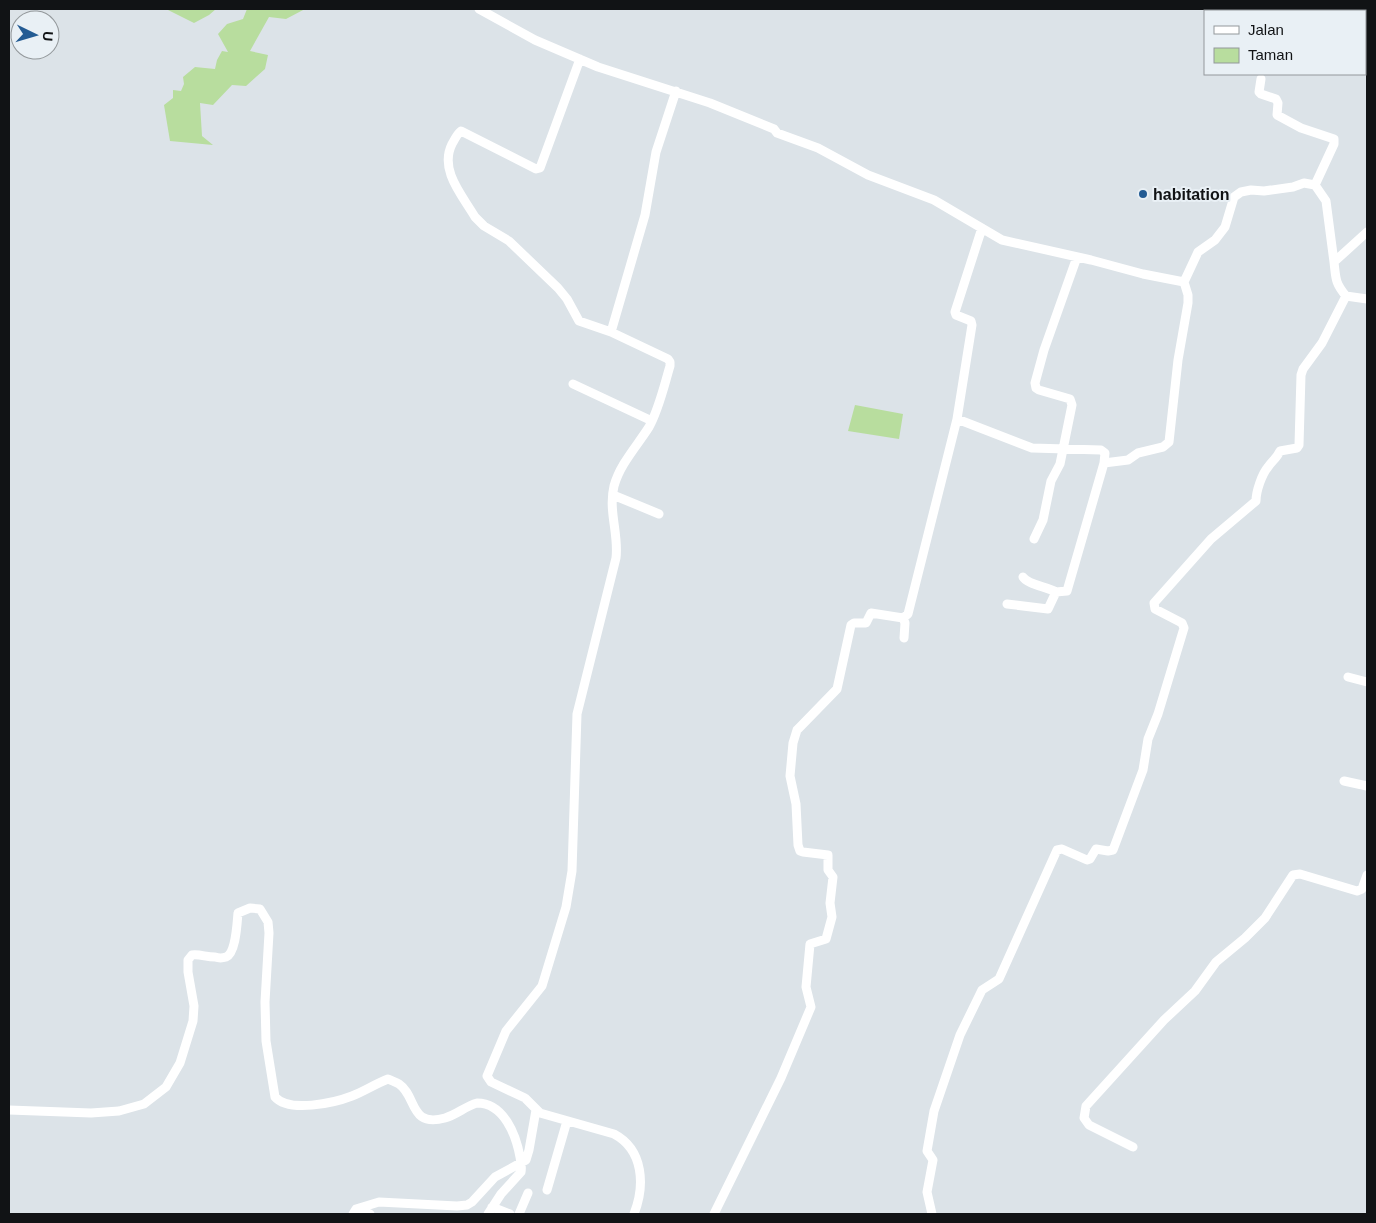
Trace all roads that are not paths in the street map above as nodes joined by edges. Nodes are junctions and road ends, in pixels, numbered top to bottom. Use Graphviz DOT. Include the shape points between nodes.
graph roads {
  1 [pos="480,9"];
  2 [pos="580,59"];
  3 [pos="1261,79"];
  4 [pos="676,91"];
  5 [pos="1315,185"];
  6 [pos="982,228"];
  7 [pos="1367,232"];
  8 [pos="1077,257"];
  9 [pos="1334,262"];
  10 [pos="1184,282"];
  11 [pos="1346,296"];
  12 [pos="1367,299"];
  13 [pos="611,332"];
  14 [pos="574,384"];
  15 [pos="957,419"];
  16 [pos="652,421"];
  17 [pos="1064,450"];
  18 [pos="1104,463"];
  19 [pos="613,495"];
  20 [pos="659,514"];
  21 [pos="1034,540"];
  22 [pos="1023,578"];
  23 [pos="1056,592"];
  24 [pos="1007,604"];
  25 [pos="903,618"];
  26 [pos="904,638"];
  27 [pos="1348,677"];
  28 [pos="1367,682"];
  29 [pos="1344,781"];
  30 [pos="1367,786"];
  31 [pos="1367,875"];
  32 [pos="9,1110"];
  33 [pos="536,1110"];
  34 [pos="568,1120"];
  35 [pos="1133,1147"];
  36 [pos="521,1164"];
  37 [pos="548,1190"];
  38 [pos="528,1193"];
  39 [pos="490,1210"];
  40 [pos="355,1211"];
  41 [pos="370,1214"];
  42 [pos="510,1214"];
  43 [pos="519,1214"];
  44 [pos="634,1214"];
  45 [pos="714,1214"];
  46 [pos="932,1214"];
  1 -- 2 [label="street" via="536,40"];
  2 -- 4 [label="street"];
  2 -- 13 [label="street" via="540,168 536,169 461,131 450,150 448,170 480,224 505,238 558,288 577,320"];
  3 -- 5 [label="street" via="1259,92 1276,99 1277,114 1301,128 1334,139"];
  4 -- 6 [label="street" via="818,148 868,175 934,200"];
  4 -- 13 [label="street" via="656,152 645,215"];
  5 -- 9 [label="street" via="1326,201"];
  5 -- 10 [label="street" via="1304,183 1264,191 1251,190 1234,197 1226,227 1198,252"];
  6 -- 8 [label="street" via="1002,240"];
  6 -- 15 [label="street" via="955,312 972,325"];
  7 -- 9 [label="street"];
  8 -- 10 [label="street"];
  8 -- 17 [label="street" via="1035,383 1039,390 1071,400"];
  9 -- 11 [label="street" via="1334,278"];
  10 -- 18 [label="street" via="1188,303 1169,442 1163,448 1138,453 1128,460"];
  11 -- 12 [label="street"];
  11 -- 46 [label="street" via="1301,375 1299,445 1280,451 1267,468 1256,501 1211,538 1154,603 1155,609 1184,626 1148,739 1143,770 1113,850 1096,849 1087,860 1062,849 1057,850 1000,979 982,990 964,1027 929,1131 927,1151 933,1160 927,1192"];
  13 -- 16 [label="street" via="670,362"];
  14 -- 16 [label="street"];
  15 -- 17 [label="street" via="1029,447"];
  15 -- 25 [label="street" via="908,614"];
  16 -- 19 [label="street" via="617,478"];
  17 -- 18 [label="street" via="1101,450 1105,453"];
  17 -- 21 [label="street" via="1050,484 1043,520"];
  18 -- 23 [label="street" via="1066,592"];
  19 -- 20 [label="street"];
  19 -- 33 [label="street" via="616,558 577,714 570,888 542,986 506,1031 487,1076 491,1082 525,1098"];
  22 -- 23 [label="street"];
  23 -- 24 [label="street" via="1048,609"];
  25 -- 26 [label="street"];
  25 -- 45 [label="street" via="870,613 866,623 851,625 836,689 794,736 790,776 796,804 798,845 803,852 828,855 828,870 833,876 832,917 826,939 810,944 806,987 812,1005 799,1039"];
  27 -- 28 [label="street"];
  29 -- 30 [label="street"];
  31 -- 35 [label="street" via="1362,889 1357,891 1300,874 1293,875 1265,918 1216,962 1194,991 1086,1106 1083,1114 1089,1125"];
  32 -- 36 [label="street" via="120,1111 144,1104 166,1087 180,1062 193,1021 188,960 192,955 225,958 230,954 238,913 250,908 260,910 268,922 266,1041 278,1101 298,1106 332,1102 388,1079 400,1084 414,1110 424,1118 445,1118 482,1103 498,1111 510,1125"];
  33 -- 34 [label="street"];
  33 -- 36 [label="street" via="530,1150"];
  34 -- 37 [label="street"];
  34 -- 44 [label="street" via="614,1134 628,1144 641,1177"];
  36 -- 39 [label="street" via="521,1172"];
  36 -- 40 [label="street" via="495,1177 467,1205 379,1202"];
  38 -- 43 [label="street"];
  39 -- 42 [label="street"];
  40 -- 41 [label="street"];
}
